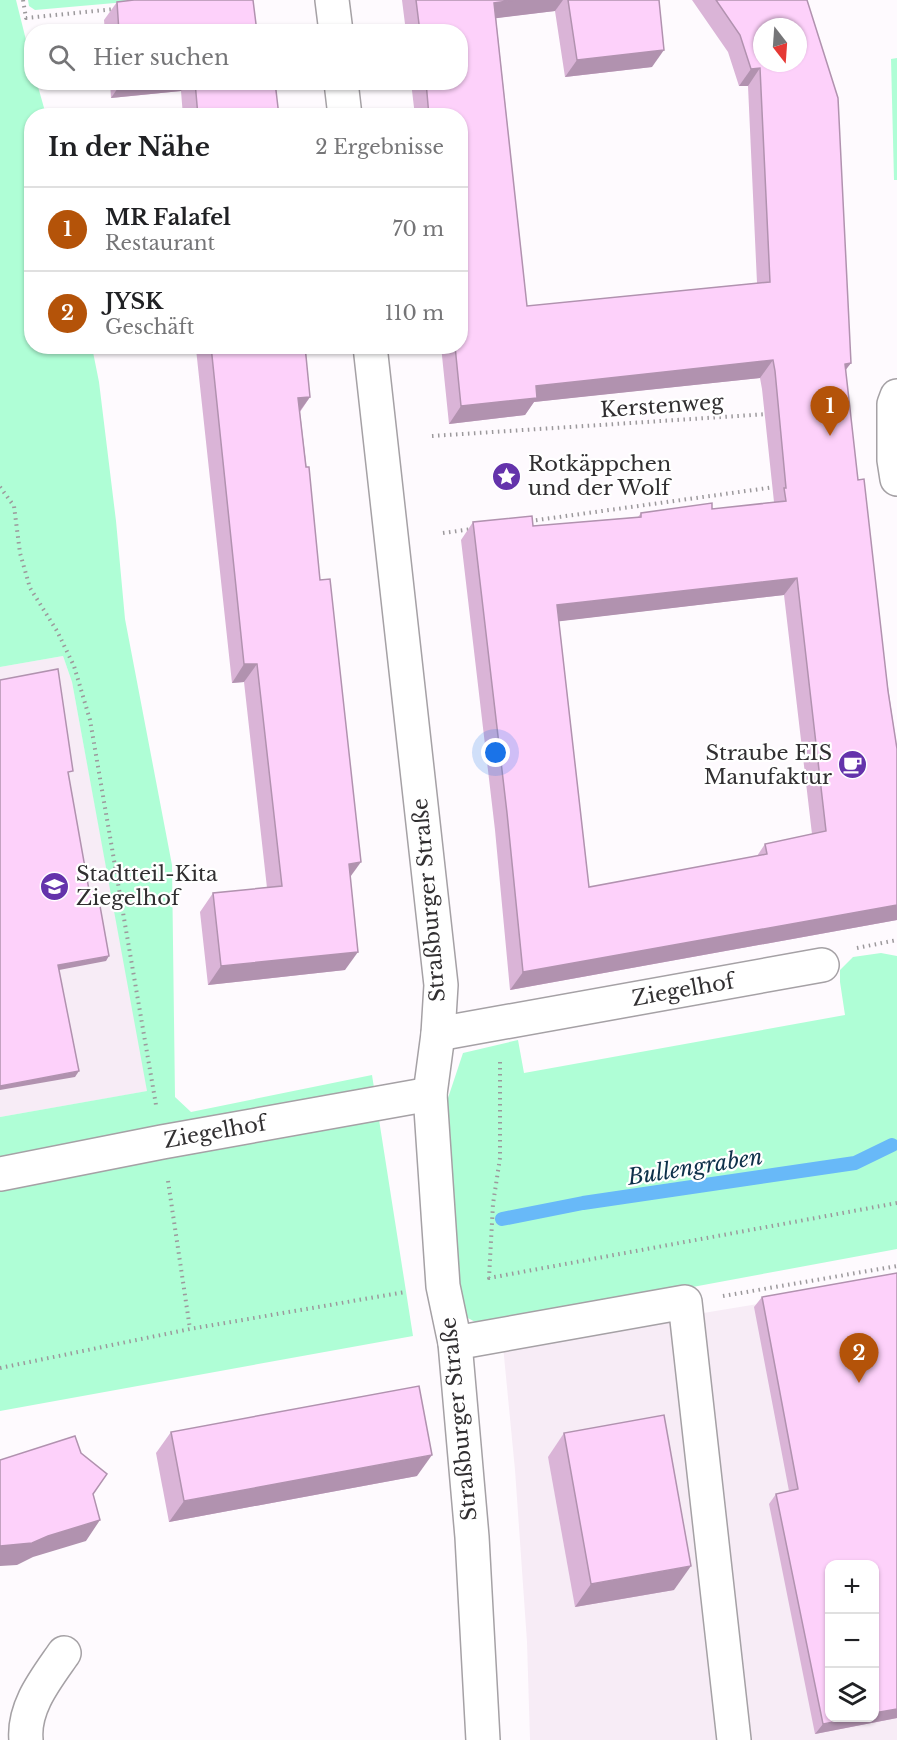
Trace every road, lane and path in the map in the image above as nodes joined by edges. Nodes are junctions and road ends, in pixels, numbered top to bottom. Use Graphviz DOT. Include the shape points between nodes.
graph roads {
  1 [pos="23,0"];
  2 [pos="332,0"];
  3 [pos="120,9"];
  4 [pos="335,24"];
  5 [pos="342,90"];
  6 [pos="344,108"];
  7 [pos="371,354"];
  8 [pos="897,396"];
  9 [pos="779,413"];
  10 [pos="432,436"];
  11 [pos="897,479"];
  12 [pos="781,486"];
  13 [pos="0,487"];
  14 [pos="524,522"];
  15 [pos="477,528"];
  16 [pos="442,533"];
  17 [pos="822,965"];
  18 [pos="438,1034"];
  19 [pos="500,1059"];
  20 [pos="430,1094"];
  21 [pos="162,1142"];
  22 [pos="0,1174"];
  23 [pos="897,1203"];
  24 [pos="897,1266"];
  25 [pos="412,1291"];
  26 [pos="686,1302"];
  27 [pos="190,1329"];
  28 [pos="455,1343"];
  29 [pos="0,1368"];
  30 [pos="64,1653"];
  31 [pos="26,1740"];
  32 [pos="483,1740"];
  33 [pos="734,1740"];
  1 -- 3 [label="path" via="26,18"];
  2 -- 4 [label="street"];
  5 -- 6 [label="street"];
  7 -- 18 [label="street, Straßburger Straße" via="441,985"];
  8 -- 11 [label="street"];
  9 -- 10 [label="path, Kerstenweg"];
  12 -- 14 [label="path"];
  13 -- 21 [label="path" via="14,506 20,553 30,588 74,666 90,720"];
  15 -- 16 [label="path"];
  17 -- 18 [label="street, Ziegelhof"];
  18 -- 20 [label="street, Straßburger Straße"];
  19 -- 23 [label="path" via="500,1158 489,1278"];
  20 -- 21 [label="street, Ziegelhof"];
  20 -- 28 [label="street, Straßburger Straße" via="443,1286"];
  21 -- 22 [label="street, Ziegelhof"];
  21 -- 27 [label="path"];
  24 -- 26 [label="path"];
  25 -- 27 [label="path"];
  26 -- 28 [label="street"];
  26 -- 33 [label="street"];
  27 -- 29 [label="path"];
  28 -- 32 [label="street, Straßburger Straße" via="472,1537"];
  30 -- 31 [label="street" via="35,1696"];
}
